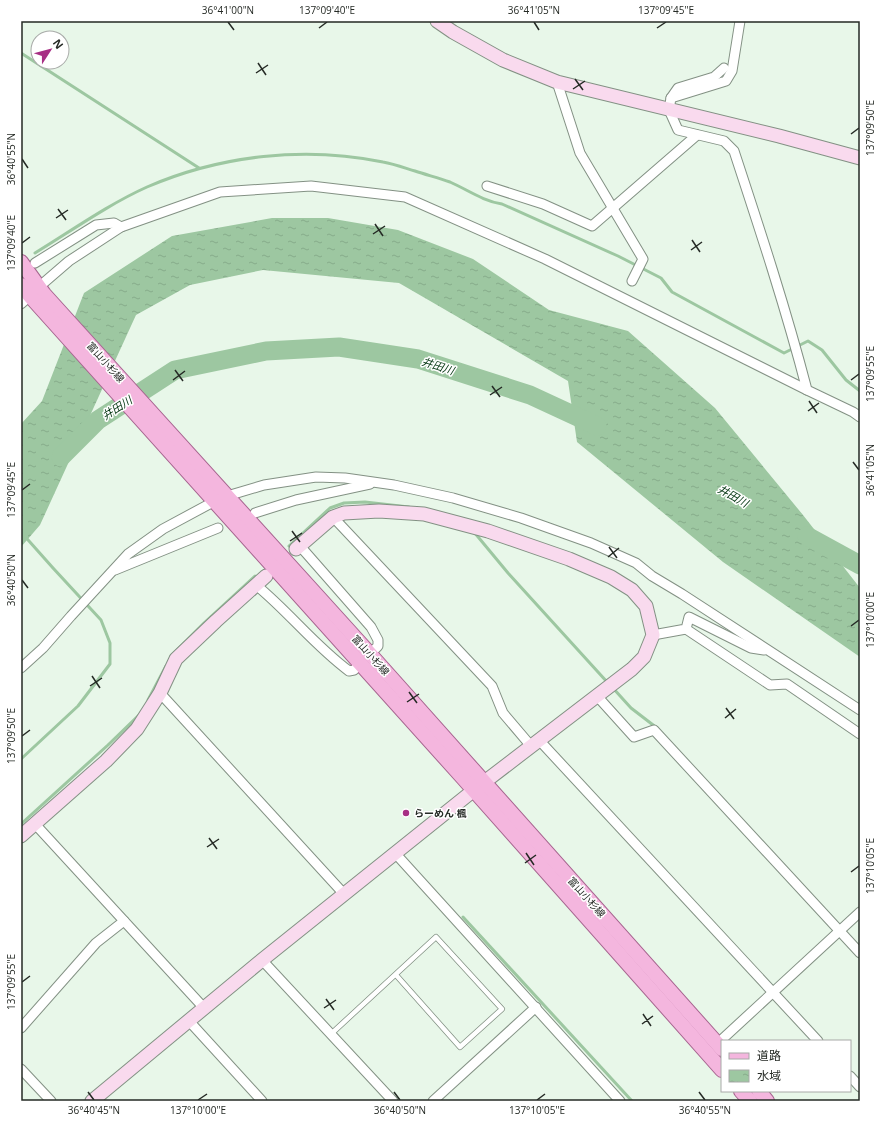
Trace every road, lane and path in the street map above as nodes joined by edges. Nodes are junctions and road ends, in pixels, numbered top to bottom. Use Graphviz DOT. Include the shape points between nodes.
graph roads {
  1 [pos="437,21"];
  2 [pos="740,21"];
  3 [pos="724,68"];
  4 [pos="557,82"];
  5 [pos="670,104"];
  6 [pos="697,135"];
  7 [pos="860,158"];
  8 [pos="488,186"];
  9 [pos="612,209"];
  10 [pos="121,227"];
  11 [pos="21,262"];
  12 [pos="35,263"];
  13 [pos="632,281"];
  14 [pos="21,285"];
  15 [pos="34,297"];
  16 [pos="807,390"];
  17 [pos="860,417"];
  18 [pos="378,483"];
  19 [pos="219,496"];
  20 [pos="255,512"];
  21 [pos="333,517"];
  22 [pos="218,528"];
  23 [pos="298,547"];
  24 [pos="114,570"];
  25 [pos="261,580"];
  26 [pos="686,629"];
  27 [pos="653,635"];
  28 [pos="769,651"];
  29 [pos="365,659"];
  30 [pos="21,668"];
  31 [pos="160,693"];
  32 [pos="597,696"];
  33 [pos="860,710"];
  34 [pos="860,734"];
  35 [pos="535,743"];
  36 [pos="479,786"];
  37 [pos="35,824"];
  38 [pos="21,836"];
  39 [pos="395,853"];
  40 [pos="344,894"];
  41 [pos="860,912"];
  42 [pos="124,922"];
  43 [pos="840,931"];
  44 [pos="860,953"];
  45 [pos="262,960"];
  46 [pos="396,975"];
  47 [pos="773,993"];
  48 [pos="536,1007"];
  49 [pos="204,1008"];
  50 [pos="189,1021"];
  51 [pos="21,1028"];
  52 [pos="331,1034"];
  53 [pos="727,1040"];
  54 [pos="817,1040"];
  55 [pos="720,1047"];
  56 [pos="21,1068"];
  57 [pos="721,1069"];
  58 [pos="851,1077"];
  59 [pos="860,1087"];
  60 [pos="742,1092"];
  61 [pos="760,1092"];
  62 [pos="51,1101"];
  63 [pos="92,1101"];
  64 [pos="262,1101"];
  65 [pos="393,1101"];
  66 [pos="433,1101"];
  67 [pos="620,1101"];
  68 [pos="750,1101"];
  69 [pos="768,1101"];
  1 -- 4 [label="street" via="502,60"];
  2 -- 5 [label="street" via="732,71 726,81"];
  3 -- 5 [label="street" via="714,77 678,88"];
  4 -- 5 [label="street"];
  4 -- 9 [label="street" via="580,153"];
  5 -- 6 [label="street" via="678,130"];
  5 -- 7 [label="street"];
  6 -- 9 [label="street"];
  6 -- 16 [label="street" via="724,141 734,150 782,299"];
  8 -- 9 [label="street" via="544,204 592,226"];
  9 -- 13 [label="street" via="643,259"];
  10 -- 12 [label="street" via="114,223 96,225"];
  10 -- 15 [label="street" via="69,261"];
  10 -- 16 [label="street" via="220,192 311,186 405,197 546,259"];
  11 -- 15 [label="main road, 富山小杉線"];
  14 -- 15 [label="main road, 富山小杉線"];
  15 -- 19 [label="main road, 富山小杉線"];
  16 -- 17 [label="street"];
  18 -- 19 [label="street" via="316,477 264,485"];
  18 -- 20 [label="street" via="296,500"];
  18 -- 28 [label="street" via="453,498 521,518 591,543 636,563 652,576"];
  19 -- 24 [label="street" via="128,554"];
  19 -- 29 [label="main road, 富山小杉線"];
  21 -- 23 [label="street"];
  21 -- 27 [label="street" via="344,513 379,511 424,514 569,559 611,577 632,590 646,606"];
  21 -- 35 [label="street" via="492,686 503,713"];
  22 -- 24 [label="street"];
  23 -- 29 [label="street" via="371,627 378,640 378,646"];
  24 -- 30 [label="street" via="43,648"];
  25 -- 29 [label="street" via="274,600 332,658 349,671 354,670"];
  25 -- 31 [label="street" via="176,659"];
  26 -- 27 [label="street"];
  26 -- 28 [label="street" via="689,617 751,648"];
  26 -- 34 [label="street" via="770,685 787,684"];
  27 -- 32 [label="street" via="644,657"];
  28 -- 33 [label="street"];
  29 -- 36 [label="main road, 富山小杉線"];
  31 -- 37 [label="street" via="138,729"];
  31 -- 40 [label="street"];
  32 -- 35 [label="street"];
  32 -- 43 [label="street" via="634,737 654,730"];
  35 -- 36 [label="street"];
  35 -- 47 [label="street"];
  36 -- 39 [label="street"];
  36 -- 55 [label="main road, 富山小杉線"];
  36 -- 57 [label="main road, 富山小杉線"];
  37 -- 38 [label="street"];
  37 -- 42 [label="street"];
  39 -- 40 [label="street"];
  39 -- 48 [label="street"];
  40 -- 45 [label="street"];
  41 -- 43 [label="street"];
  42 -- 49 [label="street"];
  42 -- 51 [label="street" via="96,943"];
  43 -- 44 [label="street"];
  43 -- 47 [label="street"];
  45 -- 49 [label="street"];
  45 -- 52 [label="street"];
  46 -- 46 [label="lane" via="436,937 502,1009 460,1047"];
  46 -- 52 [label="lane"];
  47 -- 53 [label="street"];
  47 -- 54 [label="street"];
  48 -- 66 [label="street"];
  48 -- 67 [label="street"];
  49 -- 50 [label="street"];
  50 -- 63 [label="street"];
  50 -- 64 [label="street"];
  52 -- 65 [label="street"];
  56 -- 62 [label="street"];
  58 -- 59 [label="street"];
  60 -- 68 [label="main road"];
  61 -- 69 [label="main road"];
}
